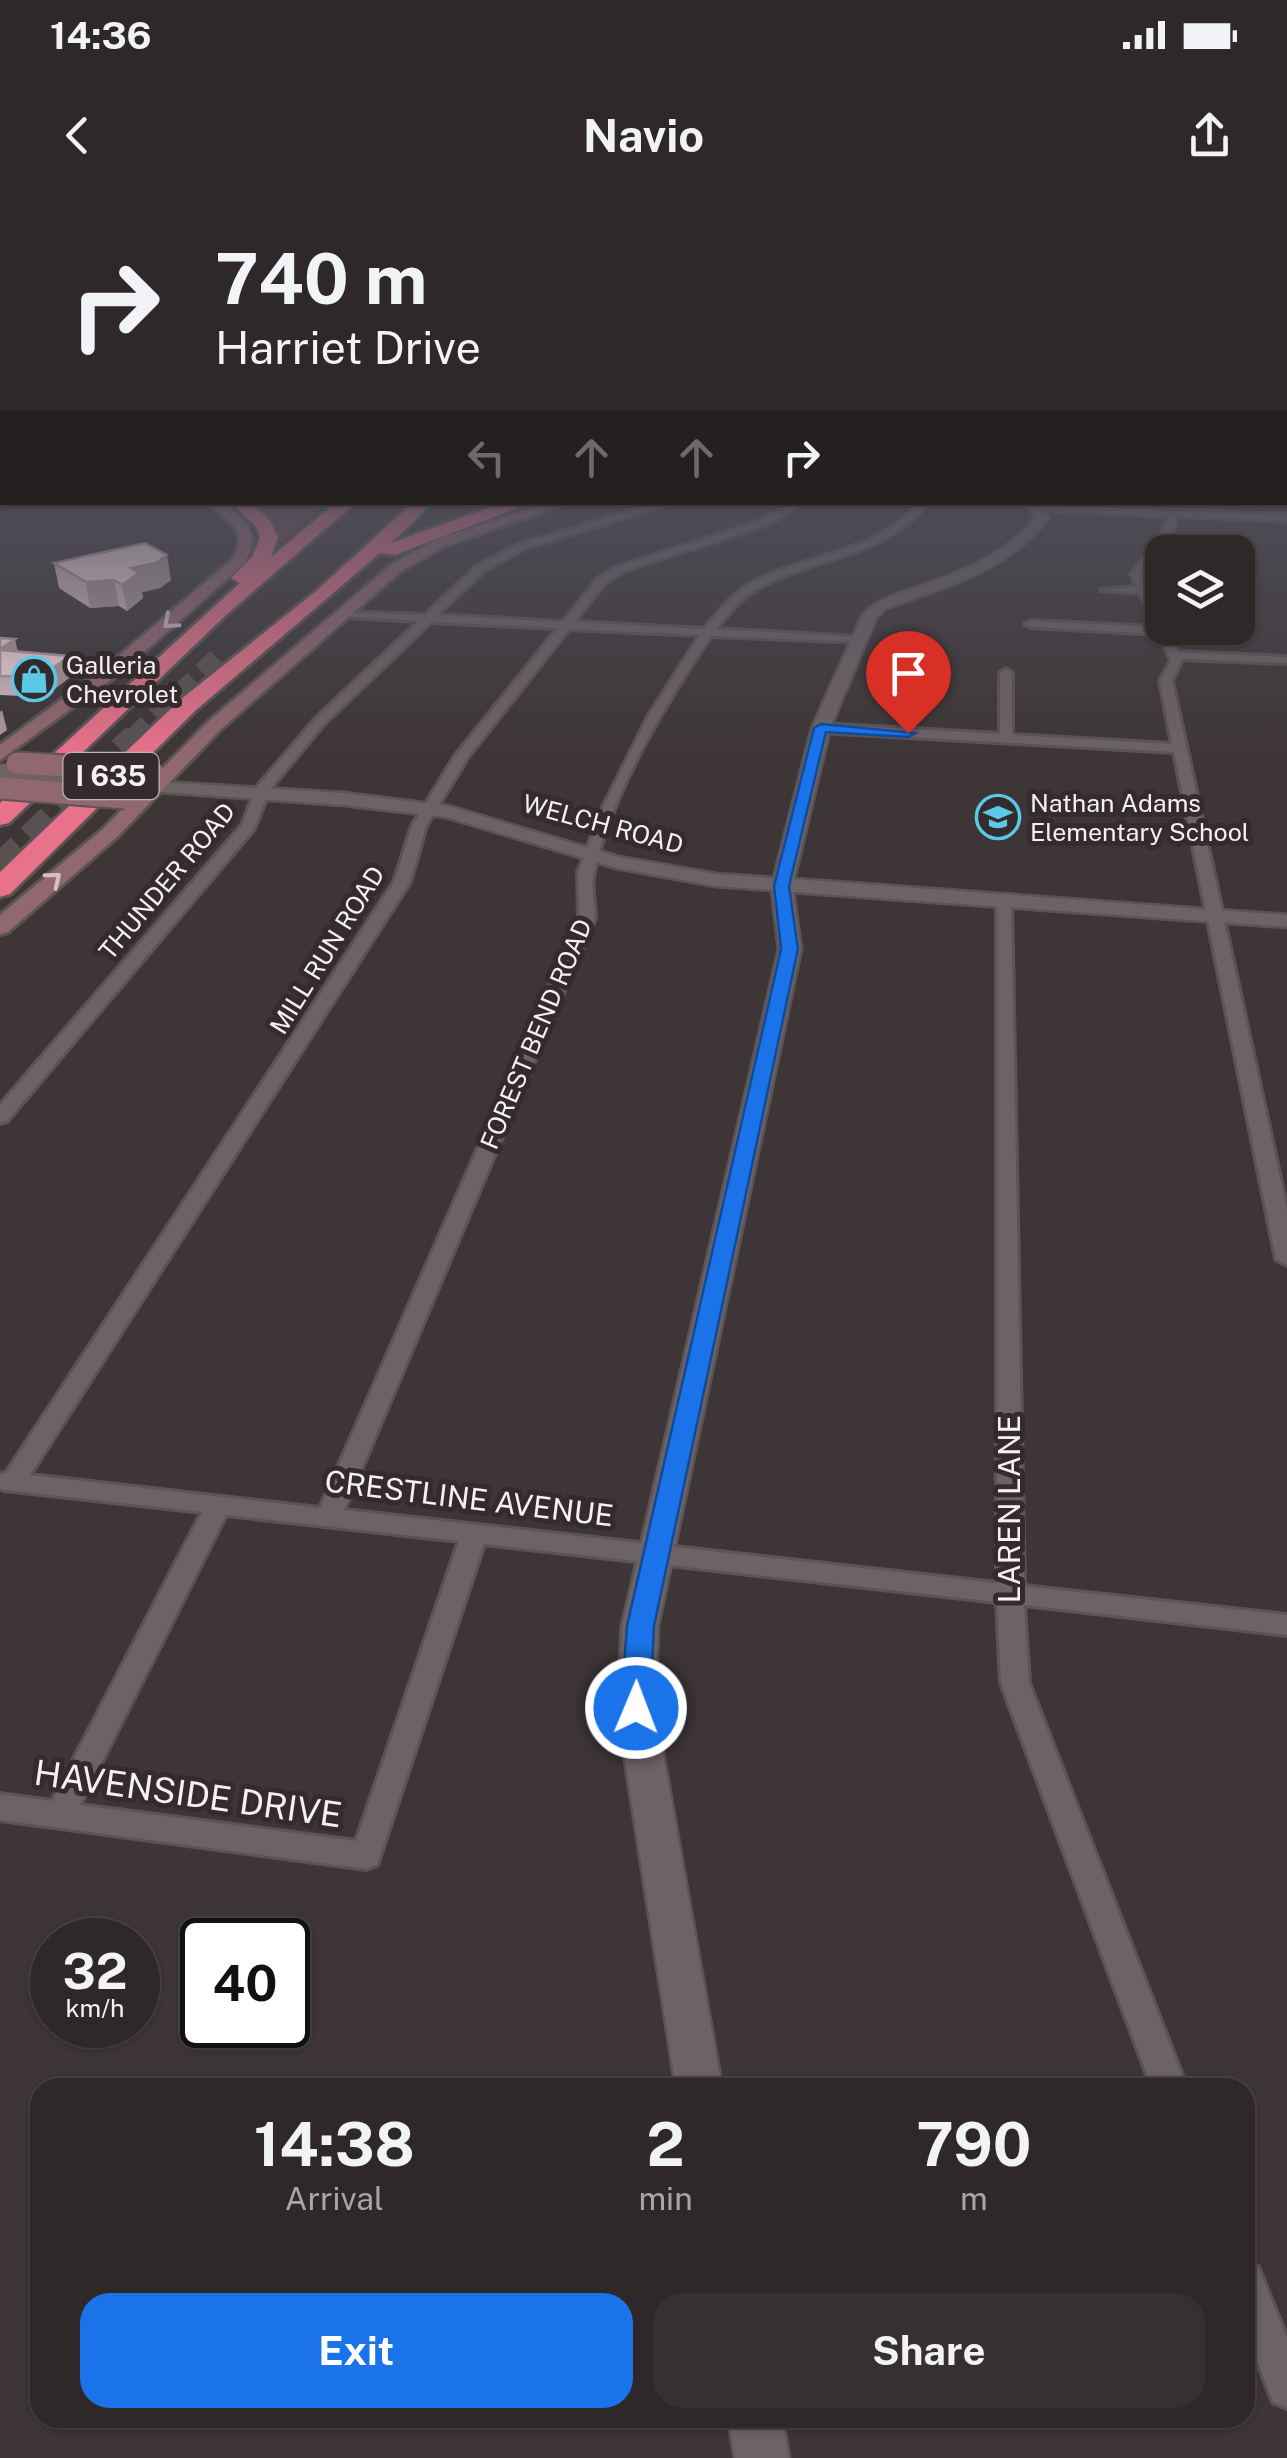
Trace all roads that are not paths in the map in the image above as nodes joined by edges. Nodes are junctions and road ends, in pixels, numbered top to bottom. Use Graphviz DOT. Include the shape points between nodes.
graph roads {
  1 [pos="244,549"];
  2 [pos="266,549"];
  3 [pos="293,549"];
  4 [pos="319,549"];
  5 [pos="373,549"];
  6 [pos="389,549"];
  7 [pos="394,549"];
  8 [pos="427,549"];
  9 [pos="519,549"];
  10 [pos="683,549"];
  11 [pos="851,549"];
  12 [pos="1008,549"];
  13 [pos="1154,549"];
  14 [pos="290,552"];
  15 [pos="384,554"];
  16 [pos="375,586"];
  17 [pos="1106,590"];
  18 [pos="1144,590"];
  19 [pos="276,606"];
  20 [pos="219,611"];
  21 [pos="346,614"];
  22 [pos="426,618"];
  23 [pos="1032,624"];
  24 [pos="565,625"];
  25 [pos="1145,631"];
  26 [pos="708,632"];
  27 [pos="859,640"];
  28 [pos="1170,645"];
  29 [pos="1175,655"];
  30 [pos="197,656"];
  31 [pos="1287,660"];
  32 [pos="223,664"];
  33 [pos="1006,674"];
  34 [pos="821,728"];
  35 [pos="1006,738"];
  36 [pos="1181,748"];
  37 [pos="3,772"];
  38 [pos="151,781"];
  39 [pos="261,794"];
  40 [pos="125,808"];
  41 [pos="428,809"];
  42 [pos="0,817"];
  43 [pos="36,851"];
  44 [pos="592,855"];
  45 [pos="782,886"];
  46 [pos="0,888"];
  47 [pos="1005,902"];
  48 [pos="1215,916"];
  49 [pos="1287,921"];
  50 [pos="0,927"];
  51 [pos="0,1117"];
  52 [pos="1287,1259"];
  53 [pos="7,1481"];
  54 [pos="218,1503"];
  55 [pos="329,1516"];
  56 [pos="475,1533"];
  57 [pos="656,1554"];
  58 [pos="1011,1594"];
  59 [pos="1287,1625"];
  60 [pos="0,1807"];
  61 [pos="60,1815"];
  62 [pos="698,2078"];
  63 [pos="1166,2078"];
  64 [pos="1255,2306"];
  65 [pos="1287,2388"];
  66 [pos="757,2428"];
  67 [pos="762,2458"];
  1 -- 37 [label="main road, one-way" via="113,670 18,741"];
  2 -- 20 [label="highway"];
  3 -- 14 [label="highway, I 635"];
  4 -- 30 [label="highway"];
  5 -- 32 [label="highway, I 635" via="322,596"];
  6 -- 15 [label="highway"];
  7 -- 15 [label="highway"];
  8 -- 16 [label="main road"];
  9 -- 22 [label="street, THUNDER ROAD" via="480,569"];
  10 -- 24 [label="street, MILL RUN ROAD" via="614,572"];
  11 -- 26 [label="street, FOREST BEND ROAD" via="742,592"];
  12 -- 27 [label="street" via="880,606"];
  13 -- 18 [label="street" via="1137,569"];
  14 -- 20 [label="highway, I 635"];
  15 -- 32 [label="highway" via="262,656"];
  16 -- 21 [label="main road"];
  16 -- 43 [label="highway" via="246,681 91,816"];
  17 -- 18 [label="street"];
  19 -- 32 [label="highway"];
  20 -- 42 [label="highway, I 635"];
  21 -- 22 [label="street"];
  21 -- 38 [label="main road"];
  22 -- 24 [label="street"];
  22 -- 39 [label="street, THUNDER ROAD" via="320,721"];
  23 -- 25 [label="street"];
  24 -- 26 [label="street"];
  24 -- 41 [label="street, MILL RUN ROAD" via="501,702"];
  26 -- 27 [label="street"];
  26 -- 44 [label="street, FOREST BEND ROAD" via="644,737"];
  27 -- 34 [label="street"];
  28 -- 29 [label="street"];
  29 -- 31 [label="street"];
  29 -- 36 [label="street" via="1166,681"];
  32 -- 43 [label="highway, I 635"];
  33 -- 35 [label="street"];
  34 -- 35 [label="street"];
  34 -- 45 [label="street"];
  35 -- 36 [label="street"];
  36 -- 48 [label="street"];
  37 -- 38 [label="main road, bridge"];
  37 -- 40 [label="main road, bridge"];
  38 -- 39 [label="street, WELCH ROAD"];
  38 -- 40 [label="main road"];
  39 -- 41 [label="street, WELCH ROAD"];
  39 -- 51 [label="street, THUNDER ROAD" via="250,826"];
  50 -- 40 [label="main road, one-way"];
  41 -- 44 [label="street, WELCH ROAD"];
  41 -- 53 [label="street, MILL RUN ROAD" via="402,882"];
  43 -- 46 [label="highway, I 635"];
  44 -- 45 [label="street, WELCH ROAD" via="684,876"];
  44 -- 55 [label="street, FOREST BEND ROAD" via="584,882 587,918"];
  45 -- 47 [label="street, WELCH ROAD"];
  45 -- 57 [label="street" via="790,949"];
  47 -- 48 [label="street, WELCH ROAD"];
  47 -- 58 [label="street, LAREN LANE"];
  48 -- 49 [label="street, WELCH ROAD"];
  48 -- 52 [label="street"];
  53 -- 54 [label="street, CRESTLINE AVENUE"];
  54 -- 55 [label="street, CRESTLINE AVENUE"];
  54 -- 61 [label="street"];
  55 -- 56 [label="street, CRESTLINE AVENUE"];
  56 -- 57 [label="street, CRESTLINE AVENUE"];
  56 -- 61 [label="street, HAVENSIDE DRIVE" via="366,1856"];
  57 -- 58 [label="street, CRESTLINE AVENUE"];
  57 -- 62 [label="street" via="640,1626 636,1708"];
  58 -- 59 [label="street, CRESTLINE AVENUE"];
  58 -- 63 [label="street, LAREN LANE" via="1015,1683 1026,1720"];
  60 -- 61 [label="street, HAVENSIDE DRIVE"];
  64 -- 65 [label="street"];
  66 -- 67 [label="street"];
}
